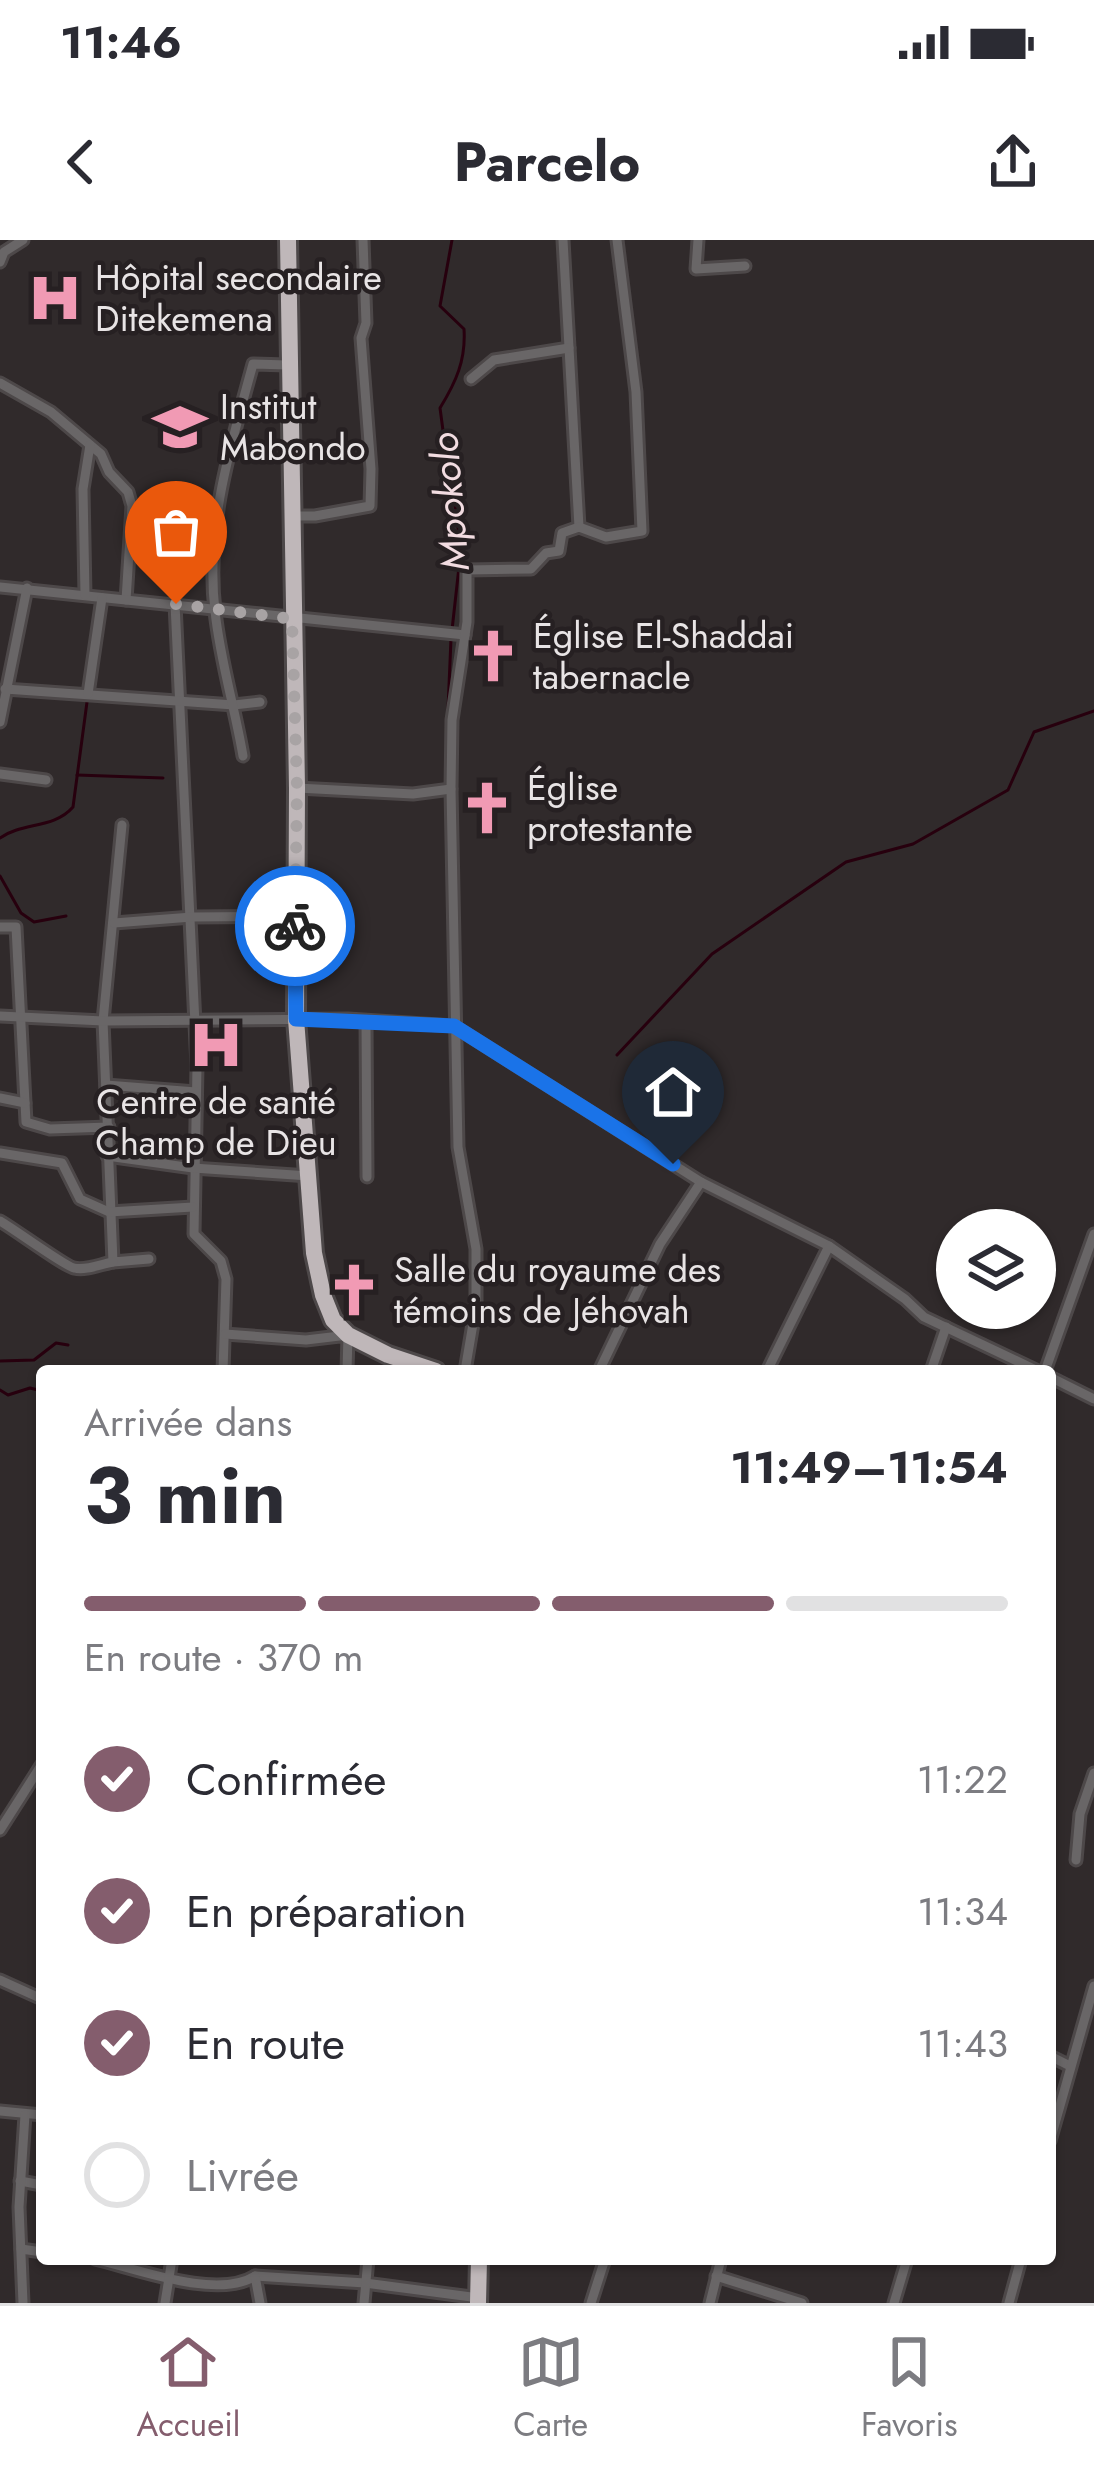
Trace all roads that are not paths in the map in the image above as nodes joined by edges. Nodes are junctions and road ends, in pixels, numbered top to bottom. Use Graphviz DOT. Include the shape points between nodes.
graph roads {
  1 [pos="23,240"];
  2 [pos="363,240"];
  3 [pos="562,240"];
  4 [pos="616,240"];
  5 [pos="698,240"];
  6 [pos="283,241"];
  7 [pos="0,262"];
  8 [pos="745,266"];
  9 [pos="569,348"];
  10 [pos="287,365"];
  11 [pos="471,380"];
  12 [pos="0,383"];
  13 [pos="90,445"];
  14 [pos="290,516"];
  15 [pos="579,527"];
  16 [pos="0,587"];
  17 [pos="27,588"];
  18 [pos="85,595"];
  19 [pos="102,598"];
  20 [pos="126,600"];
  21 [pos="176,604"];
  22 [pos="214,607"];
  23 [pos="292,619"];
  24 [pos="465,635"];
  25 [pos="5,689"];
  26 [pos="88,694"];
  27 [pos="179,702"];
  28 [pos="260,703"];
  29 [pos="234,705"];
  30 [pos="1,707"];
  31 [pos="0,722"];
  32 [pos="244,757"];
  33 [pos="0,773"];
  34 [pos="46,780"];
  35 [pos="297,788"];
  36 [pos="451,789"];
  37 [pos="122,825"];
  38 [pos="192,916"];
  39 [pos="295,916"];
  40 [pos="114,923"];
  41 [pos="0,927"];
  42 [pos="0,1016"];
  43 [pos="23,1016"];
  44 [pos="296,1019"];
  45 [pos="103,1021"];
  46 [pos="193,1022"];
  47 [pos="367,1022"];
  48 [pos="454,1026"];
  49 [pos="106,1085"];
  50 [pos="196,1092"];
  51 [pos="0,1098"];
  52 [pos="26,1103"];
  53 [pos="109,1127"];
  54 [pos="0,1153"];
  55 [pos="107,1156"];
  56 [pos="193,1168"];
  57 [pos="310,1176"];
  58 [pos="367,1177"];
  59 [pos="701,1181"];
  60 [pos="194,1207"];
  61 [pos="109,1212"];
  62 [pos="0,1221"];
  63 [pos="1094,1234"];
  64 [pos="829,1246"];
  65 [pos="149,1259"];
  66 [pos="113,1262"];
  67 [pos="936,1322"];
  68 [pos="945,1329"];
  69 [pos="950,1329"];
  70 [pos="225,1334"];
  71 [pos="349,1335"];
  72 [pos="387,1363"];
  73 [pos="223,1365"];
  74 [pos="347,1365"];
  75 [pos="466,1365"];
  76 [pos="601,1365"];
  77 [pos="769,1365"];
  78 [pos="933,1365"];
  79 [pos="1027,1365"];
  80 [pos="1047,1365"];
  81 [pos="1056,1379"];
  82 [pos="1094,1399"];
  83 [pos="36,1773"];
  84 [pos="1094,1773"];
  85 [pos="0,1830"];
  86 [pos="1076,1859"];
  87 [pos="0,1980"];
  88 [pos="1094,1986"];
  89 [pos="36,1996"];
  90 [pos="1056,2059"];
  91 [pos="1070,2066"];
  92 [pos="0,2111"];
  93 [pos="25,2115"];
  94 [pos="36,2115"];
  95 [pos="1056,2118"];
  96 [pos="20,2181"];
  97 [pos="36,2184"];
  98 [pos="21,2249"];
  99 [pos="36,2251"];
  100 [pos="119,2265"];
  101 [pos="171,2265"];
  102 [pos="367,2265"];
  103 [pos="479,2265"];
  104 [pos="602,2265"];
  105 [pos="719,2265"];
  106 [pos="905,2265"];
  107 [pos="1019,2265"];
  108 [pos="255,2276"];
  109 [pos="716,2276"];
  110 [pos="168,2277"];
  111 [pos="365,2282"];
  112 [pos="478,2301"];
  113 [pos="23,2303"];
  114 [pos="165,2303"];
  115 [pos="260,2303"];
  116 [pos="364,2303"];
  117 [pos="591,2303"];
  118 [pos="710,2303"];
  119 [pos="802,2303"];
  120 [pos="894,2303"];
  121 [pos="1009,2303"];
  1 -- 7 [label="street"];
  2 -- 14 [label="street" via="370,506"];
  3 -- 9 [label="street"];
  4 -- 15 [label="street" via="643,524 642,531 605,536"];
  5 -- 8 [label="street" via="696,269"];
  6 -- 10 [label="highway"];
  9 -- 11 [label="street" via="494,360"];
  9 -- 15 [label="street"];
  10 -- 14 [label="highway"];
  10 -- 22 [label="street" via="253,364 223,476"];
  12 -- 13 [label="street"];
  13 -- 18 [label="street" via="82,489"];
  13 -- 20 [label="street" via="132,506"];
  14 -- 23 [label="highway"];
  15 -- 24 [label="street" via="562,533 559,551 531,569 467,571"];
  16 -- 17 [label="street"];
  17 -- 18 [label="street"];
  17 -- 25 [label="street"];
  18 -- 19 [label="street"];
  19 -- 20 [label="street"];
  19 -- 26 [label="street"];
  20 -- 21 [label="street"];
  21 -- 22 [label="street"];
  21 -- 27 [label="street"];
  22 -- 23 [label="street"];
  22 -- 29 [label="street"];
  23 -- 24 [label="street"];
  23 -- 35 [label="highway"];
  24 -- 36 [label="street"];
  25 -- 26 [label="street"];
  25 -- 30 [label="street"];
  26 -- 27 [label="street"];
  27 -- 29 [label="street"];
  27 -- 38 [label="street"];
  28 -- 29 [label="street"];
  29 -- 32 [label="street"];
  30 -- 31 [label="street"];
  33 -- 34 [label="street"];
  35 -- 36 [label="street"];
  35 -- 39 [label="highway"];
  36 -- 48 [label="street"];
  37 -- 40 [label="street"];
  38 -- 39 [label="street"];
  38 -- 40 [label="street"];
  38 -- 46 [label="street"];
  39 -- 44 [label="highway"];
  40 -- 45 [label="street"];
  41 -- 43 [label="street" via="16,927"];
  42 -- 43 [label="street"];
  43 -- 45 [label="street"];
  43 -- 52 [label="street"];
  44 -- 46 [label="street"];
  44 -- 47 [label="street"];
  44 -- 57 [label="highway"];
  45 -- 46 [label="street"];
  45 -- 49 [label="street"];
  46 -- 50 [label="street"];
  47 -- 48 [label="street"];
  47 -- 58 [label="street"];
  48 -- 59 [label="street"];
  48 -- 75 [label="street" via="458,1147 476,1249"];
  49 -- 50 [label="street"];
  49 -- 53 [label="street"];
  50 -- 56 [label="street"];
  51 -- 52 [label="street"];
  52 -- 53 [label="street" via="26,1122 50,1129"];
  53 -- 55 [label="street"];
  54 -- 61 [label="street" via="62,1163 80,1199"];
  55 -- 56 [label="street"];
  55 -- 61 [label="street"];
  56 -- 57 [label="street"];
  56 -- 60 [label="street"];
  57 -- 71 [label="highway" via="323,1295"];
  59 -- 64 [label="street"];
  59 -- 76 [label="street"];
  60 -- 61 [label="street"];
  60 -- 70 [label="street" via="194,1234 226,1279"];
  61 -- 66 [label="street"];
  62 -- 66 [label="street" via="78,1270"];
  63 -- 80 [label="street"];
  64 -- 67 [label="street"];
  64 -- 77 [label="street"];
  65 -- 66 [label="street"];
  68 -- 78 [label="street"];
  69 -- 79 [label="street"];
  70 -- 71 [label="street"];
  70 -- 73 [label="street"];
  71 -- 72 [label="highway"];
  71 -- 74 [label="street"];
  81 -- 82 [label="street"];
  83 -- 85 [label="street"];
  84 -- 86 [label="street"];
  87 -- 89 [label="street"];
  88 -- 91 [label="street"];
  90 -- 91 [label="street"];
  91 -- 95 [label="street"];
  92 -- 93 [label="street"];
  93 -- 94 [label="street"];
  93 -- 96 [label="street"];
  96 -- 97 [label="street"];
  96 -- 98 [label="street"];
  98 -- 99 [label="street"];
  98 -- 113 [label="street"];
  100 -- 110 [label="street"];
  101 -- 110 [label="street"];
  102 -- 111 [label="street"];
  103 -- 112 [label="highway"];
  104 -- 117 [label="street"];
  105 -- 109 [label="street"];
  106 -- 120 [label="street"];
  107 -- 121 [label="street"];
  108 -- 110 [label="street" via="208,2286"];
  108 -- 111 [label="street"];
  108 -- 115 [label="street"];
  109 -- 118 [label="street"];
  109 -- 119 [label="street"];
  110 -- 114 [label="street"];
  111 -- 112 [label="street"];
  111 -- 116 [label="street"];
}
